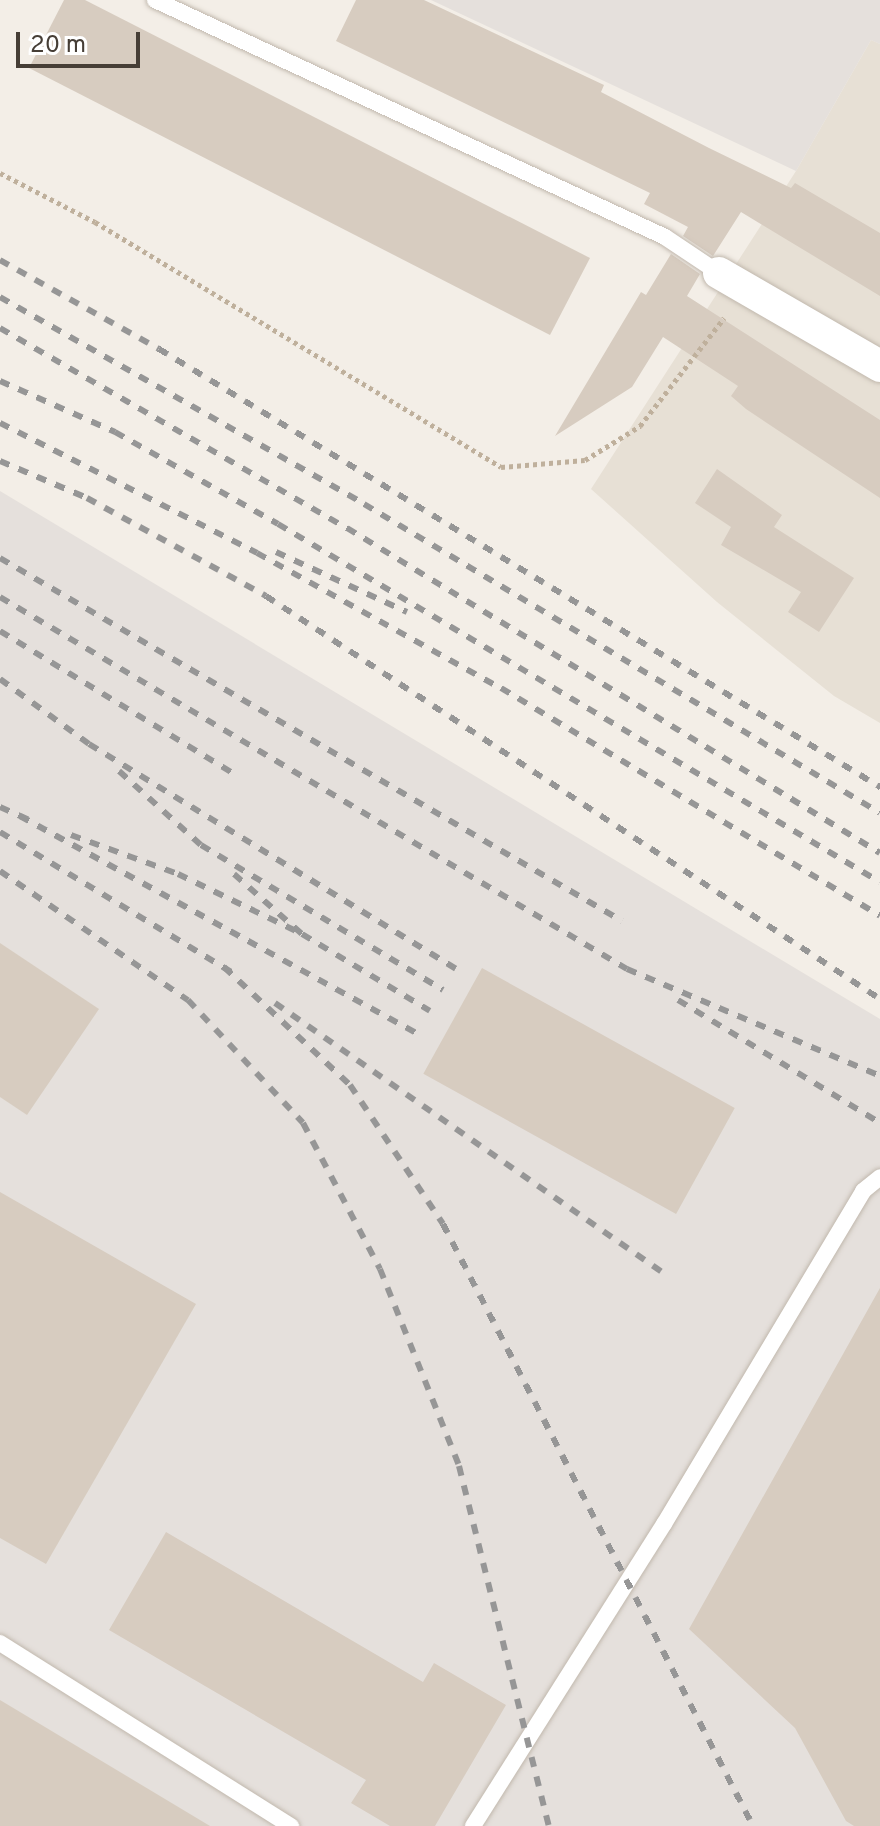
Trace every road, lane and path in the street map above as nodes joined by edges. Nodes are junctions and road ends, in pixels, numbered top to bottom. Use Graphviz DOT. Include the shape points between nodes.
graph roads {
  1 [pos="155,0"];
  2 [pos="0,173"];
  3 [pos="733,280"];
  4 [pos="880,366"];
  5 [pos="880,1177"];
  6 [pos="0,1643"];
  7 [pos="291,1826"];
  8 [pos="473,1826"];
  1 -- 3 [label="lane" via="665,237"];
  2 -- 3 [label="path" via="95,222 501,467 585,460 640,426"];
  3 -- 4 [label="street"];
  5 -- 8 [label="lane" via="863,1191 664,1524"];
  6 -- 7 [label="lane"];
}
